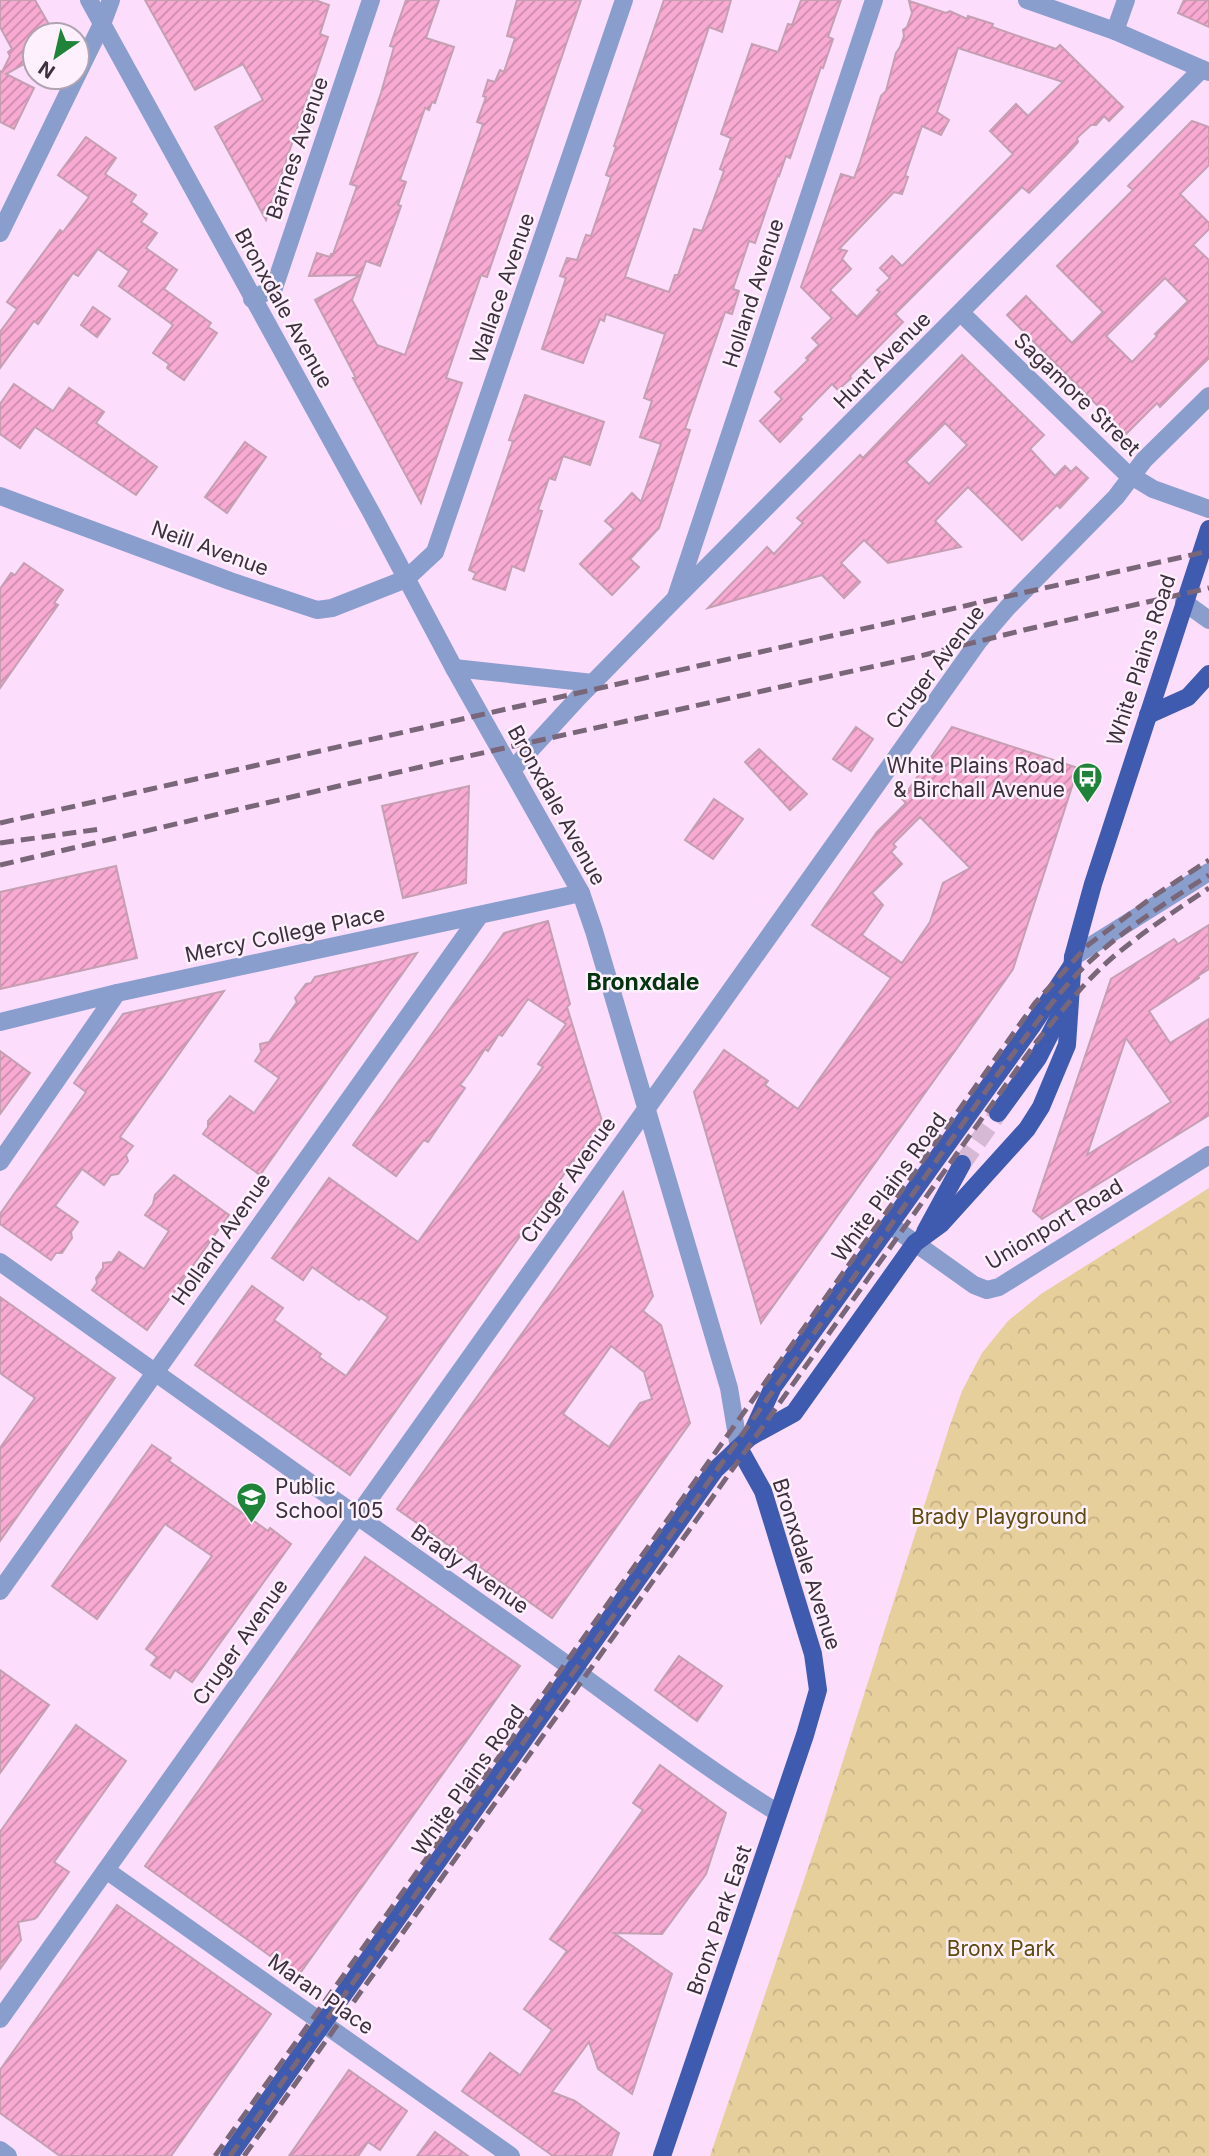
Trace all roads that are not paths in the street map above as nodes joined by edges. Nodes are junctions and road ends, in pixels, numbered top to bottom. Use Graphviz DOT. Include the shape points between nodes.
graph roads {
  1 [pos="89,0"];
  2 [pos="111,0"];
  3 [pos="371,0"];
  4 [pos="625,0"];
  5 [pos="874,0"];
  6 [pos="1027,0"];
  7 [pos="1126,0"];
  8 [pos="102,24"];
  9 [pos="1115,31"];
  10 [pos="91,47"];
  11 [pos="1206,71"];
  12 [pos="70,91"];
  13 [pos="0,233"];
  14 [pos="253,299"];
  15 [pos="961,313"];
  16 [pos="1209,396"];
  17 [pos="1132,477"];
  18 [pos="0,496"];
  19 [pos="1209,509"];
  20 [pos="1209,528"];
  21 [pos="406,579"];
  22 [pos="674,600"];
  23 [pos="1184,602"];
  24 [pos="1209,620"];
  25 [pos="454,668"];
  26 [pos="1209,674"];
  27 [pos="593,683"];
  28 [pos="1147,715"];
  29 [pos="512,770"];
  30 [pos="1209,872"];
  31 [pos="581,894"];
  32 [pos="480,915"];
  33 [pos="1072,962"];
  34 [pos="1072,991"];
  35 [pos="117,993"];
  36 [pos="0,1022"];
  37 [pos="647,1108"];
  38 [pos="998,1113"];
  39 [pos="1209,1155"];
  40 [pos="0,1162"];
  41 [pos="962,1164"];
  42 [pos="890,1225"];
  43 [pos="919,1239"];
  44 [pos="0,1262"];
  45 [pos="155,1373"];
  46 [pos="745,1443"];
  47 [pos="356,1516"];
  48 [pos="0,1591"];
  49 [pos="574,1670"];
  50 [pos="817,1698"];
  51 [pos="778,1813"];
  52 [pos="106,1870"];
  53 [pos="0,2019"];
  54 [pos="323,2024"];
  55 [pos="0,2150"];
  56 [pos="8,2156"];
  57 [pos="229,2156"];
  58 [pos="511,2156"];
  59 [pos="663,2156"];
  1 -- 8 [label="street, Bronxdale Avenue"];
  2 -- 8 [label="street"];
  3 -- 14 [label="street, Barnes Avenue" via="274,288"];
  4 -- 21 [label="street, Wallace Avenue" via="435,552"];
  5 -- 22 [label="street, Holland Avenue"];
  6 -- 9 [label="street"];
  7 -- 9 [label="street"];
  8 -- 10 [label="street"];
  8 -- 14 [label="street, Bronxdale Avenue"];
  9 -- 11 [label="street"];
  11 -- 15 [label="street, Hunt Avenue"];
  12 -- 13 [label="street"];
  14 -- 21 [label="street, Bronxdale Avenue"];
  15 -- 17 [label="street, Sagamore Street"];
  15 -- 22 [label="street, Hunt Avenue"];
  16 -- 17 [label="street, Cruger Avenue"];
  17 -- 19 [label="street, Sagamore Street"];
  17 -- 37 [label="street, Cruger Avenue" via="978,642"];
  18 -- 21 [label="street, Neill Avenue" via="317,610"];
  20 -- 23 [label="main road, White Plains Road"];
  21 -- 25 [label="street, Bronxdale Avenue"];
  22 -- 27 [label="street, Hunt Avenue"];
  23 -- 24 [label="street"];
  23 -- 28 [label="main road, White Plains Road"];
  25 -- 27 [label="street"];
  25 -- 29 [label="street, Bronxdale Avenue"];
  26 -- 28 [label="main road" via="1188,697"];
  27 -- 29 [label="street, Hunt Avenue"];
  28 -- 33 [label="main road, White Plains Road"];
  29 -- 31 [label="street, Bronxdale Avenue"];
  30 -- 33 [label="street"];
  31 -- 32 [label="street, Mercy College Place"];
  31 -- 37 [label="street, Bronxdale Avenue"];
  32 -- 35 [label="street, Mercy College Place"];
  32 -- 45 [label="street, Holland Avenue"];
  33 -- 34 [label="main road, White Plains Road"];
  33 -- 42 [label="main road, White Plains Road" via="1032,1026"];
  34 -- 38 [label="main road, White Plains Road" via="1038,1058"];
  34 -- 43 [label="main road, White Plains Road" via="1066,1045 1041,1107 991,1171 941,1224"];
  35 -- 36 [label="street, Mercy College Place"];
  35 -- 40 [label="street"];
  37 -- 46 [label="street, Bronxdale Avenue"];
  37 -- 47 [label="street, Cruger Avenue"];
  39 -- 43 [label="street, Unionport Road" via="993,1289 974,1285"];
  41 -- 43 [label="main road, White Plains Road"];
  42 -- 43 [label="street, Unionport Road"];
  42 -- 46 [label="main road, White Plains Road" via="773,1387"];
  43 -- 46 [label="main road, White Plains Road" via="794,1413"];
  44 -- 45 [label="street, Brady Avenue"];
  45 -- 47 [label="street, Brady Avenue"];
  45 -- 48 [label="street, Holland Avenue"];
  46 -- 49 [label="main road, White Plains Road" via="715,1470"];
  46 -- 50 [label="main road, Bronxdale Avenue" via="817,1668"];
  47 -- 49 [label="street, Brady Avenue"];
  47 -- 52 [label="street, Cruger Avenue"];
  49 -- 51 [label="street, Brady Avenue"];
  49 -- 54 [label="main road, White Plains Road"];
  50 -- 51 [label="main road, Bronx Park East"];
  51 -- 59 [label="main road, Bronx Park East"];
  52 -- 53 [label="street, Cruger Avenue"];
  52 -- 54 [label="street, Maran Place"];
  54 -- 57 [label="main road, White Plains Road"];
  54 -- 58 [label="street, Maran Place"];
  55 -- 56 [label="street"];
}
